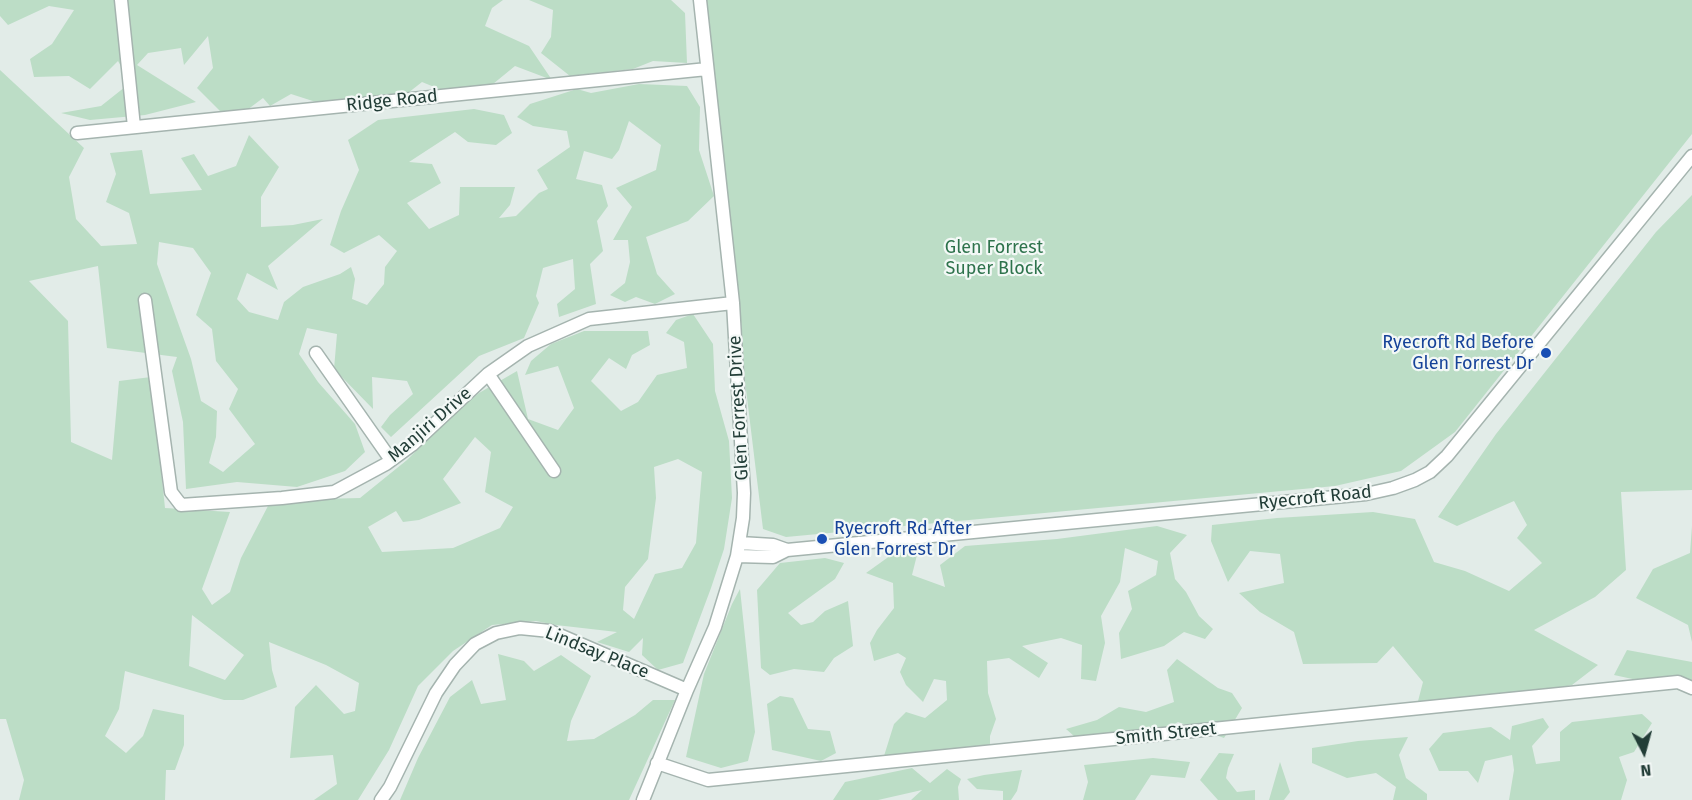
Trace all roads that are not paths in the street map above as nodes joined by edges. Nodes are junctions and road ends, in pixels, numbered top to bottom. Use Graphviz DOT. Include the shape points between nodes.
graph roads {
  1 [pos="121,0"];
  2 [pos="700,0"];
  3 [pos="708,69"];
  4 [pos="134,127"];
  5 [pos="77,133"];
  6 [pos="1692,156"];
  7 [pos="145,300"];
  8 [pos="733,303"];
  9 [pos="316,353"];
  10 [pos="488,374"];
  11 [pos="391,460"];
  12 [pos="554,471"];
  13 [pos="740,543"];
  14 [pos="787,550"];
  15 [pos="737,556"];
  16 [pos="1692,688"];
  17 [pos="687,690"];
  18 [pos="657,763"];
  19 [pos="381,800"];
  20 [pos="643,800"];
  1 -- 4 [label="street"];
  2 -- 3 [label="street, Glen Forrest Drive"];
  3 -- 4 [label="street, Ridge Road"];
  3 -- 8 [label="street, Glen Forrest Drive"];
  4 -- 5 [label="street, Ridge Road"];
  6 -- 14 [label="street, Ryecroft Road" via="1447,456 1415,480 1366,494"];
  7 -- 11 [label="street, Manjiri Drive" via="171,492 182,505 334,492"];
  8 -- 10 [label="street, Manjiri Drive" via="589,319 528,346"];
  8 -- 13 [label="street, Glen Forrest Drive" via="744,493"];
  9 -- 11 [label="street"];
  10 -- 11 [label="street, Manjiri Drive"];
  10 -- 12 [label="street"];
  13 -- 14 [label="street, Ryecroft Road"];
  13 -- 15 [label="street, Glen Forrest Drive"];
  14 -- 15 [label="street, Ryecroft Road" via="773,557"];
  15 -- 17 [label="street, Glen Forrest Drive" via="716,627"];
  16 -- 18 [label="street, Smith Street" via="1677,682 708,780"];
  17 -- 18 [label="street, Glen Forrest Drive"];
  17 -- 19 [label="street, Lindsay Place" via="550,631 520,628 496,633 475,645 455,665 436,693"];
  18 -- 20 [label="street, Glen Forrest Drive"];
}
